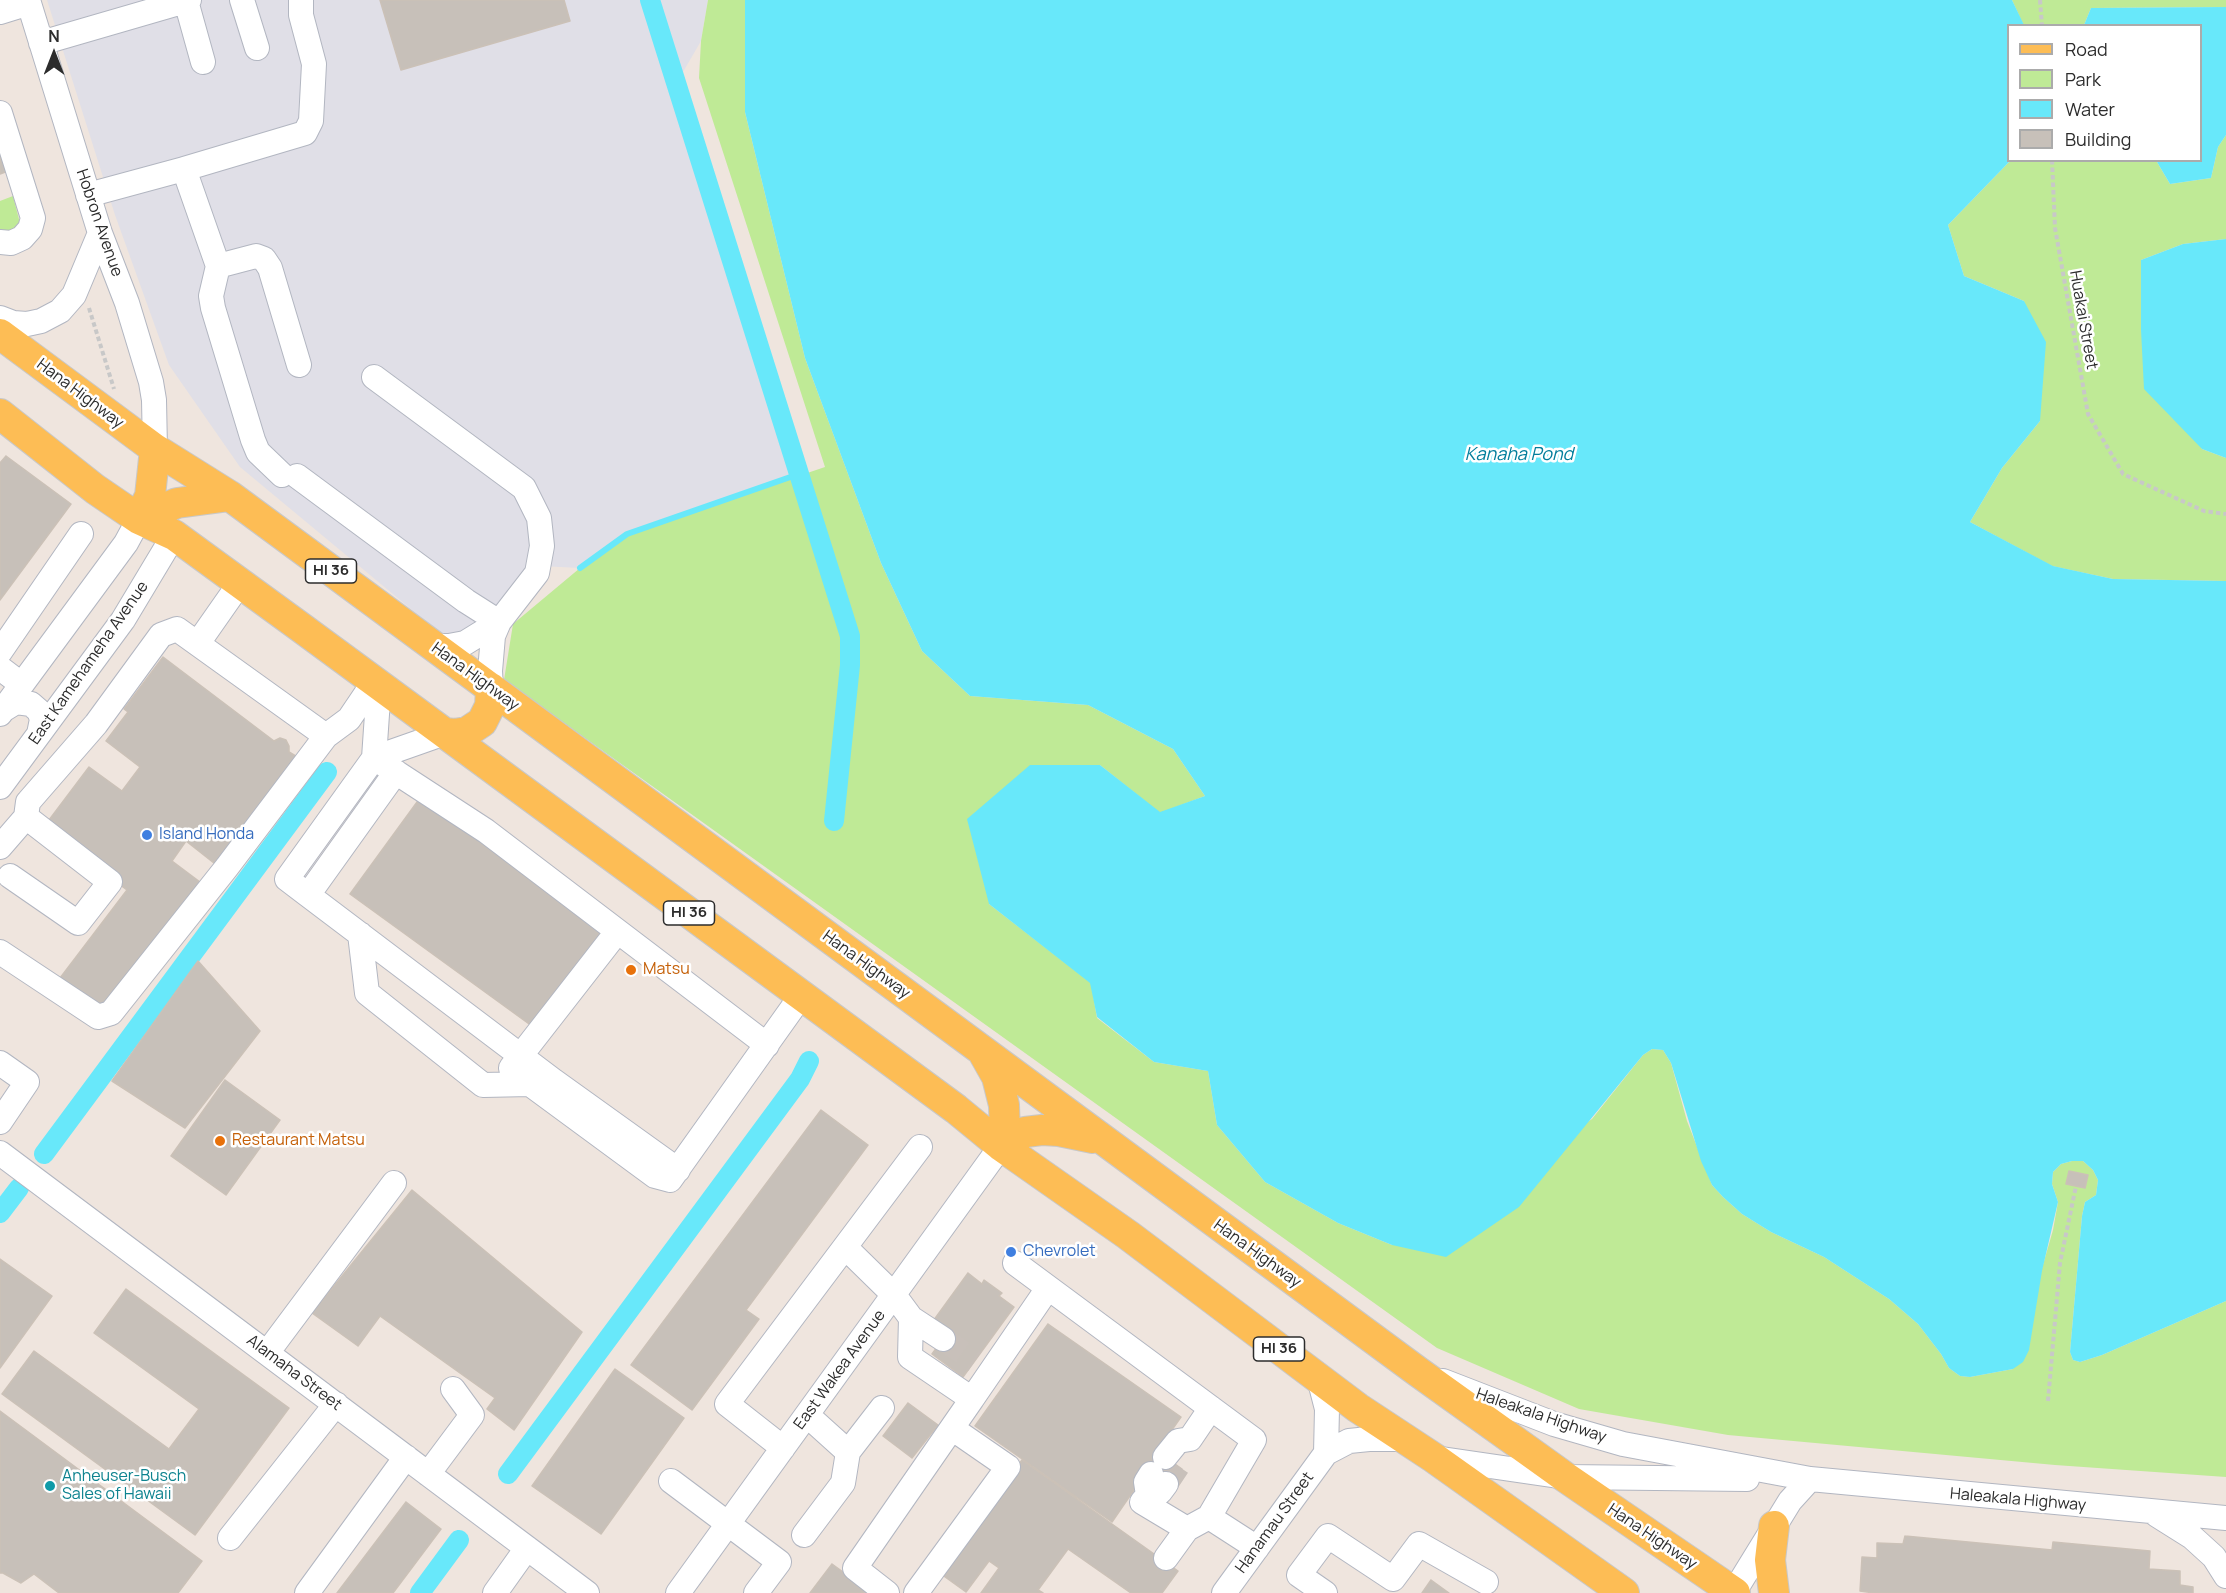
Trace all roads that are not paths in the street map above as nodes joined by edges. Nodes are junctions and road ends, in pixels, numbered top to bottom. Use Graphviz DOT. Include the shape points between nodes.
graph roads {
  1 [pos="187,0"];
  2 [pos="242,0"];
  3 [pos="301,0"];
  4 [pos="28,2"];
  5 [pos="0,12"];
  6 [pos="41,43"];
  7 [pos="257,48"];
  8 [pos="203,62"];
  9 [pos="0,113"];
  10 [pos="184,169"];
  11 [pos="88,195"];
  12 [pos="100,233"];
  13 [pos="0,242"];
  14 [pos="218,266"];
  15 [pos="0,318"];
  16 [pos="0,334"];
  17 [pos="299,365"];
  18 [pos="374,377"];
  19 [pos="2,421"];
  20 [pos="155,448"];
  21 [pos="230,496"];
  22 [pos="177,503"];
  23 [pos="132,531"];
  24 [pos="81,534"];
  25 [pos="174,535"];
  26 [pos="240,583"];
  27 [pos="499,622"];
  28 [pos="198,643"];
  29 [pos="433,646"];
  30 [pos="0,652"];
  31 [pos="0,668"];
  32 [pos="21,684"];
  33 [pos="377,684"];
  34 [pos="491,688"];
  35 [pos="1,712"];
  36 [pos="445,733"];
  37 [pos="39,734"];
  38 [pos="326,736"];
  39 [pos="374,758"];
  40 [pos="396,772"];
  41 [pos="3,784"];
  42 [pos="27,809"];
  43 [pos="0,847"];
  44 [pos="10,876"];
  45 [pos="308,895"];
  46 [pos="617,933"];
  47 [pos="360,934"];
  48 [pos="0,952"];
  49 [pos="801,996"];
  50 [pos="766,1045"];
  51 [pos="983,1051"];
  52 [pos="520,1056"];
  53 [pos="0,1063"];
  54 [pos="496,1086"];
  55 [pos="0,1122"];
  56 [pos="1109,1145"];
  57 [pos="1001,1146"];
  58 [pos="920,1147"];
  59 [pos="0,1153"];
  60 [pos="678,1170"];
  61 [pos="394,1183"];
  62 [pos="845,1247"];
  63 [pos="1015,1263"];
  64 [pos="1048,1288"];
  65 [pos="894,1295"];
  66 [pos="911,1318"];
  67 [pos="943,1339"];
  68 [pos="267,1353"];
  69 [pos="1417,1371"];
  70 [pos="1319,1378"];
  71 [pos="453,1389"];
  72 [pos="972,1399"];
  73 [pos="336,1404"];
  74 [pos="882,1408"];
  75 [pos="1211,1408"];
  76 [pos="807,1414"];
  77 [pos="953,1429"];
  78 [pos="1405,1439"];
  79 [pos="783,1448"];
  80 [pos="848,1452"];
  81 [pos="1326,1453"];
  82 [pos="406,1457"];
  83 [pos="1434,1458"];
  84 [pos="428,1474"];
  85 [pos="1564,1478"];
  86 [pos="1810,1479"];
  87 [pos="671,1481"];
  88 [pos="2153,1512"];
  89 [pos="1209,1518"];
  90 [pos="2226,1518"];
  91 [pos="728,1523"];
  92 [pos="1774,1526"];
  93 [pos="1187,1529"];
  94 [pos="804,1535"];
  95 [pos="230,1538"];
  96 [pos="527,1548"];
  97 [pos="1257,1548"];
  98 [pos="1166,1558"];
  99 [pos="2226,1576"];
  100 [pos="1486,1582"];
  101 [pos="1387,1586"];
  102 [pos="307,1593"];
  103 [pos="495,1593"];
  104 [pos="587,1593"];
  105 [pos="678,1593"];
  106 [pos="756,1593"];
  107 [pos="887,1593"];
  108 [pos="916,1593"];
  109 [pos="1224,1593"];
  110 [pos="1325,1593"];
  111 [pos="1624,1593"];
  112 [pos="1734,1593"];
  113 [pos="1774,1593"];
  1 -- 6 [label="street"];
  1 -- 8 [label="street"];
  2 -- 7 [label="street"];
  3 -- 10 [label="street" via="300,15 314,64 311,121 305,133"];
  4 -- 5 [label="street"];
  4 -- 6 [label="street, Hobron Avenue"];
  6 -- 11 [label="street, Hobron Avenue"];
  9 -- 13 [label="street" via="33,218 22,238"];
  10 -- 11 [label="street"];
  10 -- 14 [label="street"];
  11 -- 12 [label="street, Hobron Avenue"];
  12 -- 15 [label="street" via="77,289 60,311 27,324"];
  12 -- 20 [label="street, Hobron Avenue" via="151,382"];
  14 -- 17 [label="street" via="256,256 264,259 270,267"];
  14 -- 27 [label="street" via="211,297 213,308 258,452"];
  16 -- 20 [label="main road, Hana Highway / HI 36"];
  18 -- 27 [label="street" via="525,488 539,518 539,564 537,573"];
  19 -- 23 [label="main road, HI 36" via="95,489"];
  20 -- 21 [label="main road, Hana Highway / HI 36"];
  20 -- 22 [label="main road" via="176,485"];
  20 -- 23 [label="main road" via="150,496"];
  21 -- 22 [label="main road"];
  21 -- 29 [label="main road, Hana Highway / HI 36"];
  22 -- 23 [label="main road"];
  22 -- 25 [label="main road"];
  23 -- 25 [label="main road, HI 36"];
  23 -- 32 [label="street"];
  24 -- 30 [label="street"];
  25 -- 26 [label="main road, HI 36"];
  25 -- 37 [label="street, East Kamehameha Avenue" via="123,620"];
  26 -- 28 [label="street"];
  26 -- 33 [label="main road, HI 36"];
  27 -- 29 [label="street" via="465,642"];
  27 -- 34 [label="street" via="490,654"];
  28 -- 38 [label="street"];
  28 -- 42 [label="street" via="177,629 161,635"];
  29 -- 34 [label="main road, Hana Highway / HI 36"];
  31 -- 32 [label="street"];
  32 -- 35 [label="street"];
  33 -- 36 [label="main road, HI 36"];
  33 -- 38 [label="street" via="349,719"];
  33 -- 39 [label="street"];
  34 -- 36 [label="main road" via="490,706 482,722 467,732"];
  34 -- 51 [label="main road, Hana Highway / HI 36"];
  35 -- 37 [label="street" via="16,702 31,704 42,719"];
  36 -- 39 [label="street"];
  36 -- 49 [label="main road, HI 36"];
  37 -- 41 [label="street, East Kamehameha Avenue"];
  38 -- 48 [label="street" via="111,1013 98,1017"];
  39 -- 40 [label="street"];
  39 -- 45 [label="street" via="287,879"];
  40 -- 45 [label="street"];
  40 -- 46 [label="street" via="486,831"];
  41 -- 42 [label="street"];
  42 -- 43 [label="street"];
  42 -- 44 [label="street" via="110,882 78,923"];
  45 -- 47 [label="street"];
  46 -- 50 [label="street"];
  46 -- 52 [label="street"];
  47 -- 52 [label="street"];
  47 -- 54 [label="street" via="367,993 483,1085"];
  49 -- 50 [label="street"];
  49 -- 57 [label="main road, HI 36"];
  50 -- 60 [label="street"];
  51 -- 56 [label="main road, Hana Highway / HI 36"];
  51 -- 57 [label="main road, HI 36" via="997,1077 1004,1105 1005,1134"];
  52 -- 54 [label="street"];
  52 -- 60 [label="street"];
  53 -- 55 [label="street" via="27,1082"];
  54 -- 60 [label="street" via="530,1084 655,1176 670,1180"];
  56 -- 57 [label="main road, HI 36" via="1077,1133 1042,1130 1025,1132"];
  56 -- 69 [label="main road, Hana Highway / HI 36"];
  57 -- 65 [label="street, East Wakea Avenue"];
  57 -- 70 [label="main road, HI 36"];
  58 -- 62 [label="street"];
  59 -- 68 [label="street, Alamaha Street"];
  61 -- 68 [label="street"];
  62 -- 65 [label="street"];
  62 -- 79 [label="street" via="728,1404"];
  63 -- 64 [label="street"];
  64 -- 72 [label="street" via="983,1367"];
  64 -- 75 [label="street"];
  65 -- 66 [label="street"];
  65 -- 76 [label="street, East Wakea Avenue"];
  66 -- 67 [label="street"];
  66 -- 72 [label="street" via="910,1357"];
  68 -- 73 [label="street, Alamaha Street"];
  69 -- 85 [label="main road, Hana Highway / HI 36"];
  69 -- 86 [label="street, Haleakala Highway" via="1554,1424 1623,1444"];
  70 -- 78 [label="main road, HI 36"];
  70 -- 81 [label="street" via="1327,1410"];
  71 -- 84 [label="street" via="472,1415"];
  72 -- 77 [label="street"];
  73 -- 82 [label="street, Alamaha Street"];
  73 -- 95 [label="street"];
  74 -- 80 [label="street"];
  75 -- 89 [label="street" via="1254,1440"];
  75 -- 93 [label="street" via="1190,1439 1178,1441 1162,1475 1142,1502"];
  76 -- 79 [label="street, East Wakea Avenue"];
  76 -- 80 [label="street"];
  77 -- 107 [label="street" via="855,1569"];
  77 -- 108 [label="street" via="1008,1467"];
  78 -- 81 [label="street, Hanamau Street" via="1349,1441"];
  78 -- 83 [label="main road, HI 36"];
  79 -- 91 [label="street, East Wakea Avenue"];
  80 -- 94 [label="street" via="843,1483"];
  81 -- 97 [label="street, Hanamau Street"];
  82 -- 84 [label="street, Alamaha Street"];
  82 -- 102 [label="street"];
  83 -- 85 [label="street, Haleakala Highway"];
  83 -- 111 [label="main road, HI 36"];
  84 -- 96 [label="street, Alamaha Street"];
  85 -- 86 [label="street, Haleakala Highway"];
  85 -- 112 [label="main road, Hana Highway / HI 36"];
  86 -- 88 [label="street, Haleakala Highway"];
  86 -- 92 [label="street"];
  87 -- 91 [label="street"];
  88 -- 90 [label="street, Haleakala Highway"];
  88 -- 99 [label="street" via="2192,1537 2214,1557"];
  89 -- 93 [label="street"];
  89 -- 97 [label="street"];
  91 -- 105 [label="street, East Wakea Avenue"];
  91 -- 106 [label="street" via="779,1562"];
  92 -- 112 [label="street"];
  92 -- 113 [label="main road" via="1770,1560"];
  93 -- 98 [label="street"];
  96 -- 103 [label="street"];
  96 -- 104 [label="street, Alamaha Street"];
  97 -- 109 [label="street, Hanamau Street"];
  100 -- 101 [label="street" via="1419,1544"];
  101 -- 110 [label="street" via="1328,1536 1299,1575"];
}
